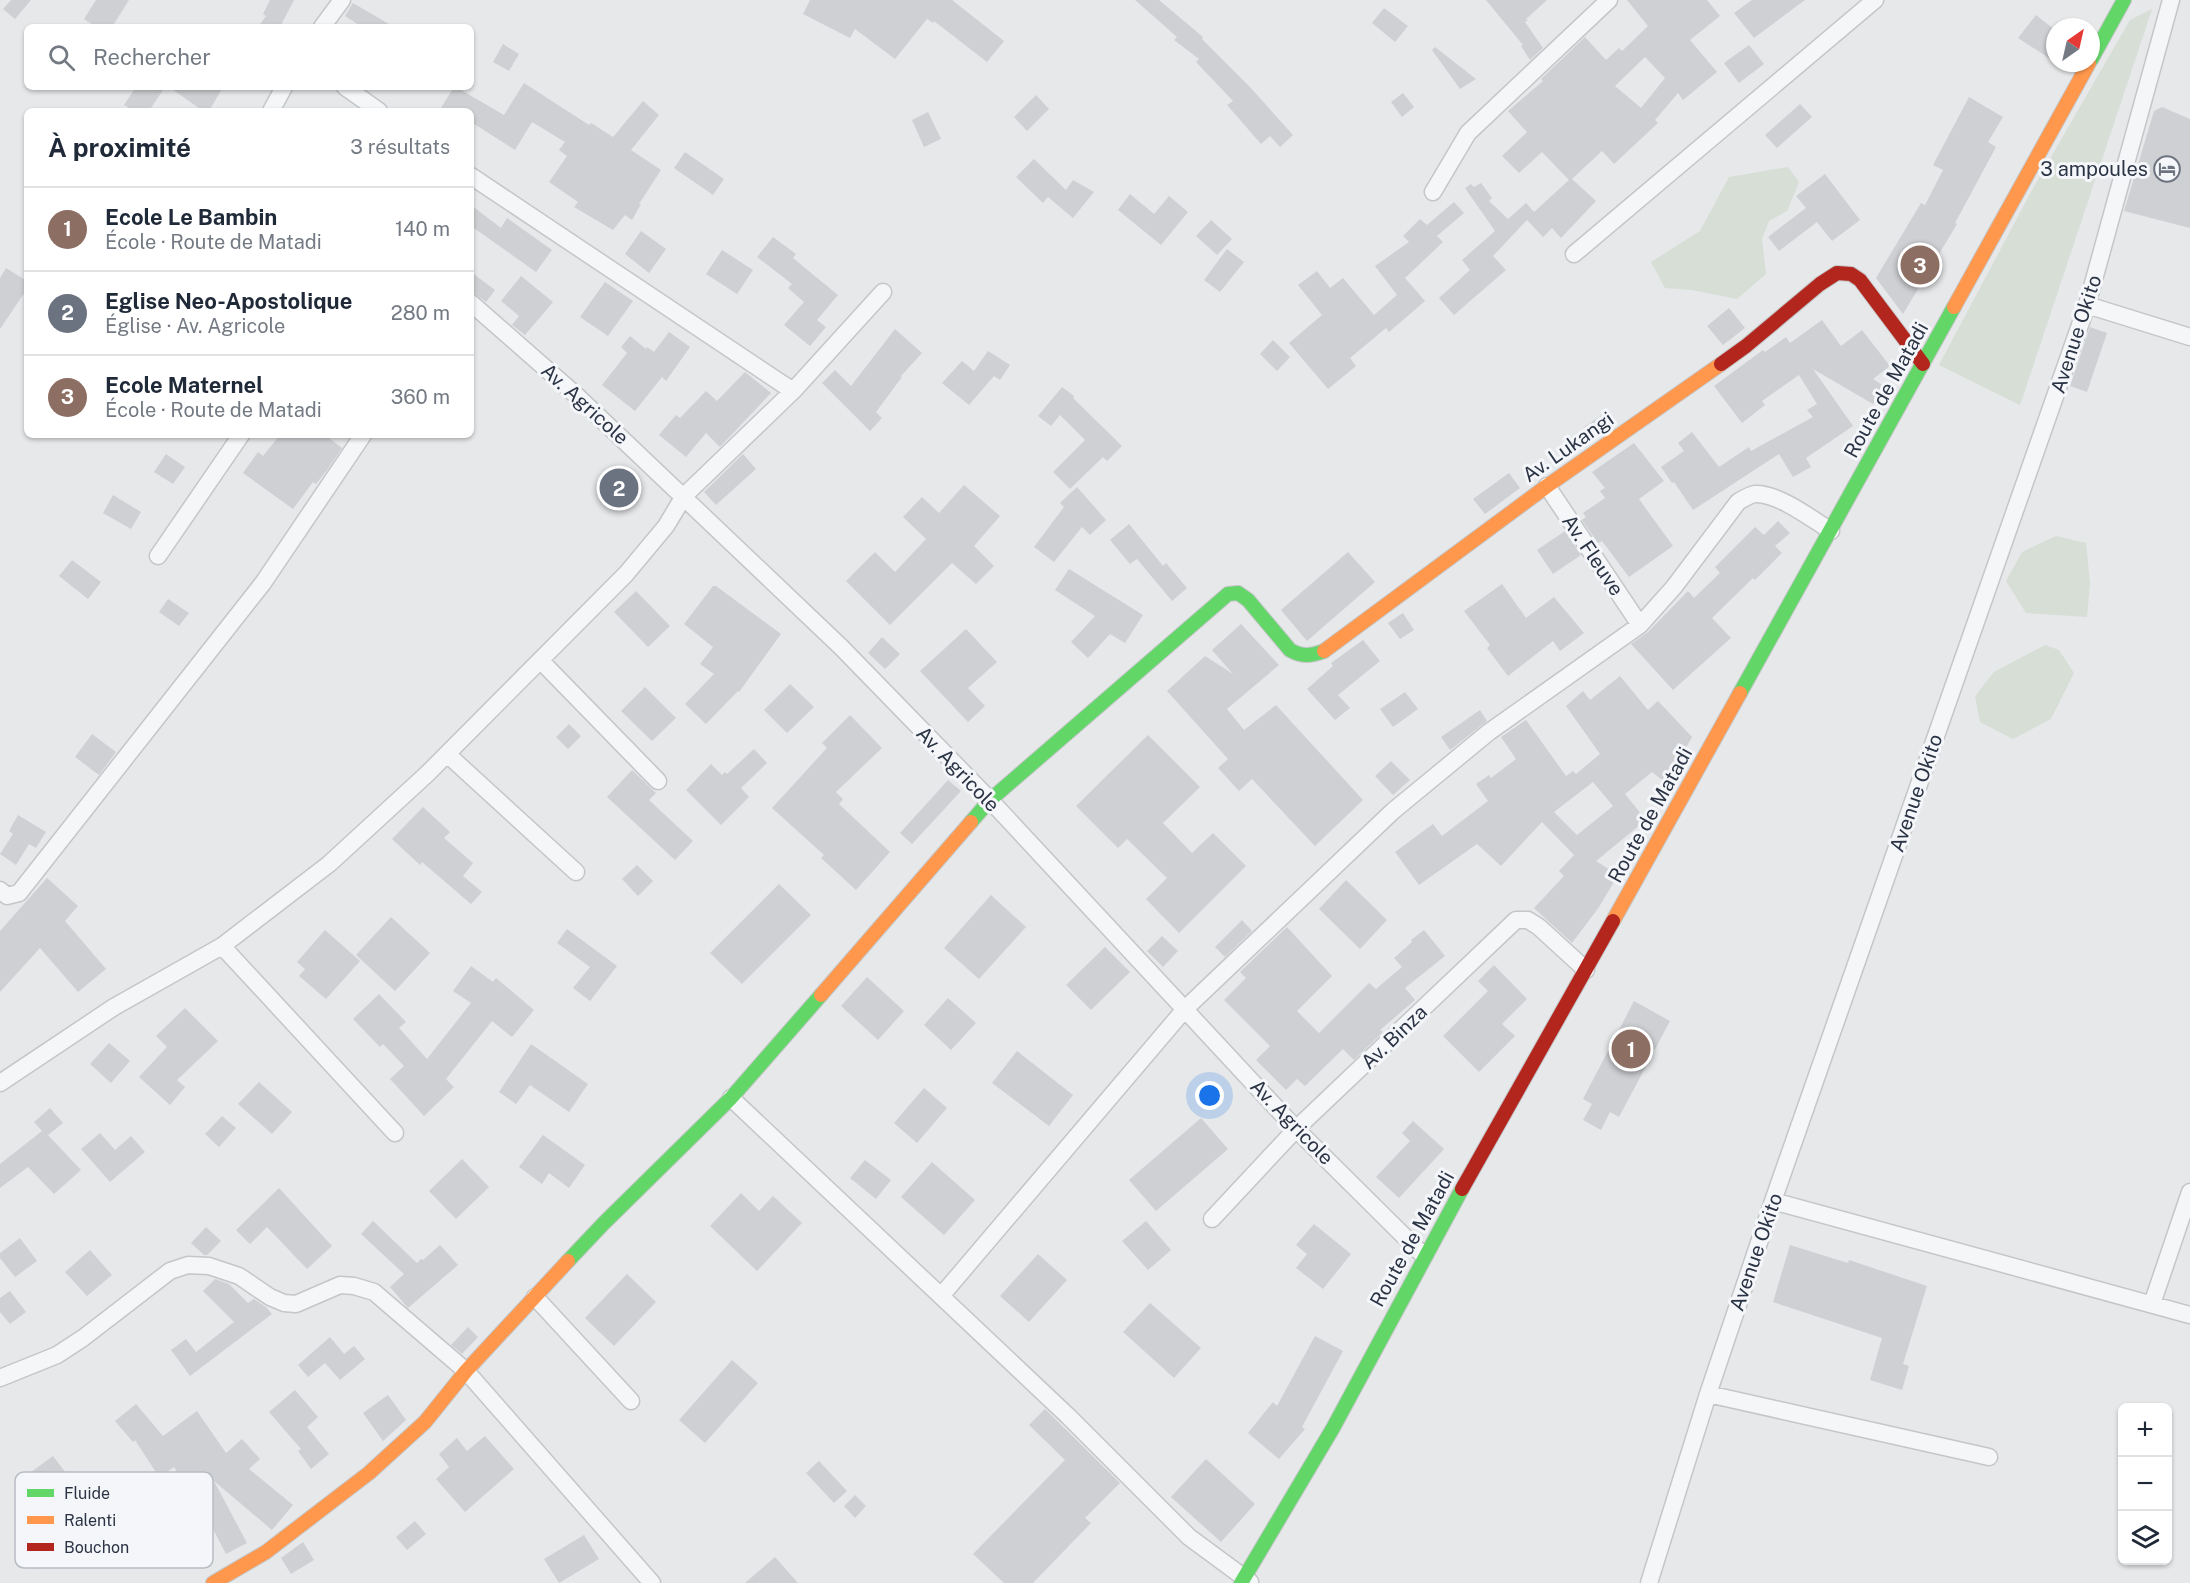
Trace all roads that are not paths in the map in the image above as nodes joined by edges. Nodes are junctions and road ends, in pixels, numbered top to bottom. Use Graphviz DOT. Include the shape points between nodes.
graph roads {
  1 [pos="342,0"];
  2 [pos="1609,0"];
  3 [pos="1875,0"];
  4 [pos="2124,0"];
  5 [pos="2172,0"];
  6 [pos="324,24"];
  7 [pos="2100,43"];
  8 [pos="2084,72"];
  9 [pos="282,90"];
  10 [pos="349,90"];
  11 [pos="273,108"];
  12 [pos="375,108"];
  13 [pos="474,178"];
  14 [pos="1433,192"];
  15 [pos="1574,254"];
  16 [pos="883,292"];
  17 [pos="2087,305"];
  18 [pos="474,306"];
  19 [pos="2190,337"];
  20 [pos="1923,364"];
  21 [pos="793,391"];
  22 [pos="239,438"];
  23 [pos="361,438"];
  24 [pos="1547,486"];
  25 [pos="684,496"];
  26 [pos="1831,531"];
  27 [pos="158,556"];
  28 [pos="1640,625"];
  29 [pos="541,661"];
  30 [pos="447,754"];
  31 [pos="658,781"];
  32 [pos="990,801"];
  33 [pos="576,872"];
  34 [pos="0,890"];
  35 [pos="222,946"];
  36 [pos="1586,970"];
  37 [pos="1185,1009"];
  38 [pos="0,1083"];
  39 [pos="731,1098"];
  40 [pos="1296,1130"];
  41 [pos="395,1133"];
  42 [pos="2190,1192"];
  43 [pos="1773,1201"];
  44 [pos="1212,1219"];
  45 [pos="1424,1256"];
  46 [pos="941,1296"];
  47 [pos="535,1297"];
  48 [pos="2152,1304"];
  49 [pos="2190,1315"];
  50 [pos="466,1371"];
  51 [pos="0,1378"];
  52 [pos="1708,1394"];
  53 [pos="631,1401"];
  54 [pos="1989,1457"];
  55 [pos="1246,1581"];
  56 [pos="213,1583"];
  57 [pos="652,1583"];
  58 [pos="1649,1583"];
  1 -- 6 [label="street"];
  2 -- 14 [label="street" via="1468,134"];
  3 -- 15 [label="street"];
  4 -- 7 [label="street, Route de Matadi"];
  5 -- 17 [label="street, Avenue Okito"];
  8 -- 20 [label="street, Route de Matadi"];
  9 -- 11 [label="street"];
  10 -- 12 [label="street"];
  13 -- 21 [label="street"];
  16 -- 21 [label="street"];
  17 -- 19 [label="street"];
  17 -- 43 [label="street, Avenue Okito"];
  18 -- 25 [label="street, Av. Agricole"];
  20 -- 24 [label="street, Av. Lukangi" via="1860,280 1851,274 1837,273 1746,346"];
  20 -- 26 [label="street, Route de Matadi"];
  21 -- 25 [label="street"];
  22 -- 27 [label="street"];
  23 -- 34 [label="street" via="263,583 19,893 7,896"];
  24 -- 28 [label="street, Av. Fleuve"];
  24 -- 32 [label="street, Av. Lukangi" via="1324,651 1298,656 1248,600 1238,592 1228,594"];
  25 -- 29 [label="street" via="666,526 626,574"];
  25 -- 32 [label="street, Av. Agricole" via="841,647"];
  26 -- 28 [label="street" via="1790,506 1753,494 1737,502 1674,587"];
  26 -- 36 [label="street, Route de Matadi"];
  28 -- 37 [label="street" via="1489,732 1393,811"];
  29 -- 30 [label="street"];
  29 -- 31 [label="street"];
  30 -- 33 [label="street"];
  30 -- 35 [label="street" via="329,864"];
  32 -- 37 [label="street, Av. Agricole"];
  32 -- 39 [label="street"];
  35 -- 38 [label="street" via="114,1006"];
  35 -- 41 [label="street"];
  36 -- 40 [label="street, Av. Binza" via="1539,927 1528,920 1516,920"];
  36 -- 45 [label="street, Route de Matadi"];
  37 -- 40 [label="street, Av. Agricole"];
  37 -- 46 [label="street"];
  39 -- 46 [label="street"];
  39 -- 47 [label="street"];
  40 -- 44 [label="street, Av. Binza"];
  40 -- 45 [label="street, Av. Agricole"];
  42 -- 48 [label="street"];
  43 -- 48 [label="street"];
  43 -- 52 [label="street, Avenue Okito"];
  45 -- 55 [label="street, Route de Matadi" via="1314,1464"];
  46 -- 55 [label="street" via="1189,1537"];
  47 -- 50 [label="street"];
  47 -- 53 [label="street"];
  48 -- 49 [label="street"];
  50 -- 51 [label="street" via="374,1292 340,1285 296,1304 284,1303 238,1276 209,1266 188,1265 170,1271 57,1355"];
  50 -- 56 [label="street" via="425,1422 369,1473 266,1552"];
  50 -- 57 [label="street"];
  52 -- 54 [label="street"];
  52 -- 58 [label="street, Avenue Okito"];
}
